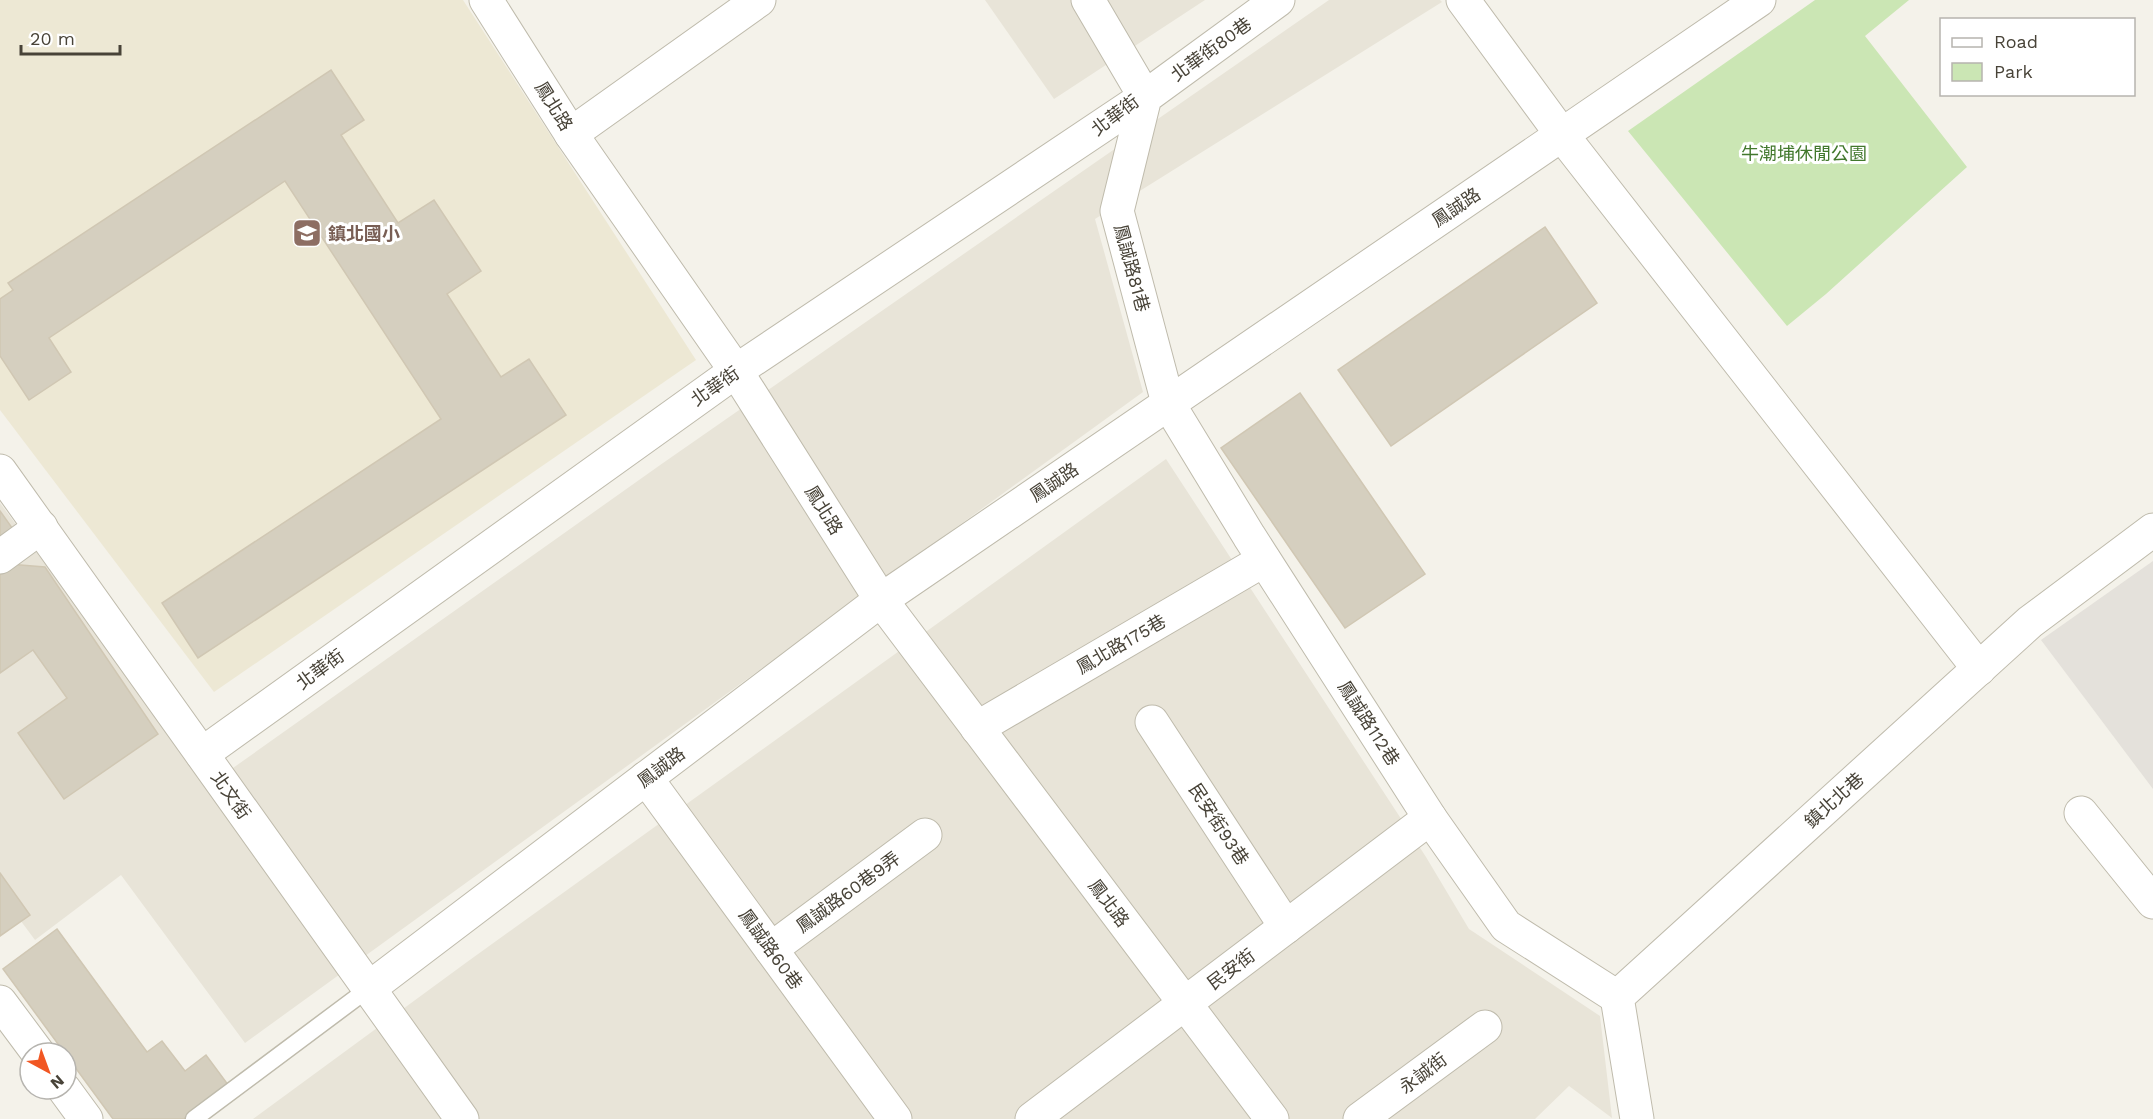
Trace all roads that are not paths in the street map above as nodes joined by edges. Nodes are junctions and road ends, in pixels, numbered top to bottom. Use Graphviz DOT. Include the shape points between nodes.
graph roads {
  1 [pos="486,0"];
  2 [pos="759,0"];
  3 [pos="1088,0"];
  4 [pos="1278,0"];
  5 [pos="1463,0"];
  6 [pos="1759,0"];
  7 [pos="1145,97"];
  8 [pos="571,134"];
  9 [pos="1562,135"];
  10 [pos="736,371"];
  11 [pos="1168,404"];
  12 [pos="0,471"];
  13 [pos="41,527"];
  14 [pos="2153,530"];
  15 [pos="0,557"];
  16 [pos="1264,560"];
  17 [pos="881,600"];
  18 [pos="1979,669"];
  19 [pos="1152,722"];
  20 [pos="977,728"];
  21 [pos="202,754"];
  22 [pos="646,778"];
  23 [pos="2081,813"];
  24 [pos="1430,818"];
  25 [pos="925,836"];
  26 [pos="2153,902"];
  27 [pos="1286,927"];
  28 [pos="771,949"];
  29 [pos="368,989"];
  30 [pos="1617,996"];
  31 [pos="0,1002"];
  32 [pos="1185,1003"];
  33 [pos="1485,1027"];
  34 [pos="29,1041"];
  35 [pos="73,1101"];
  36 [pos="86,1119"];
  37 [pos="194,1119"];
  38 [pos="462,1119"];
  39 [pos="895,1119"];
  40 [pos="1032,1119"];
  41 [pos="1272,1119"];
  42 [pos="1360,1119"];
  43 [pos="1638,1119"];
  1 -- 8 [label="street, 鳳北路"];
  2 -- 8 [label="street"];
  3 -- 7 [label="street, 北華街"];
  4 -- 7 [label="street, 北華街80巷"];
  5 -- 9 [label="street"];
  6 -- 9 [label="street, 鳳誠路"];
  7 -- 10 [label="street, 北華街"];
  7 -- 11 [label="street, 鳳誠路81巷" via="1117,212"];
  8 -- 10 [label="street, 鳳北路"];
  9 -- 11 [label="street, 鳳誠路"];
  9 -- 18 [label="street"];
  10 -- 17 [label="street, 鳳北路"];
  10 -- 21 [label="street, 北華街"];
  11 -- 16 [label="street, 鳳誠路112巷"];
  11 -- 17 [label="street, 鳳誠路"];
  12 -- 13 [label="street, 北文街"];
  13 -- 15 [label="street"];
  13 -- 21 [label="street, 北文街"];
  14 -- 18 [label="street, 鎮北北巷" via="2030,622"];
  16 -- 20 [label="street, 鳳北路175巷"];
  16 -- 24 [label="street, 鳳誠路112巷"];
  17 -- 20 [label="street, 鳳北路"];
  17 -- 22 [label="street, 鳳誠路"];
  18 -- 30 [label="street, 鎮北北巷"];
  19 -- 27 [label="street, 民安街93巷"];
  20 -- 32 [label="street, 鳳北路"];
  21 -- 29 [label="street, 北文街"];
  22 -- 28 [label="street, 鳳誠路60巷"];
  22 -- 29 [label="street, 鳳誠路"];
  23 -- 26 [label="street"];
  24 -- 27 [label="street, 民安街"];
  24 -- 30 [label="street, 鳳誠路112巷" via="1506,926"];
  25 -- 28 [label="street, 鳳誠路60巷9弄"];
  27 -- 32 [label="street, 民安街"];
  28 -- 39 [label="street, 鳳誠路60巷"];
  29 -- 37 [label="lane"];
  29 -- 38 [label="street, 北文街"];
  30 -- 43 [label="street"];
  31 -- 34 [label="street"];
  32 -- 40 [label="street, 民安街"];
  32 -- 41 [label="street, 鳳北路"];
  33 -- 42 [label="street, 永誠街"];
  35 -- 36 [label="street"];
}
